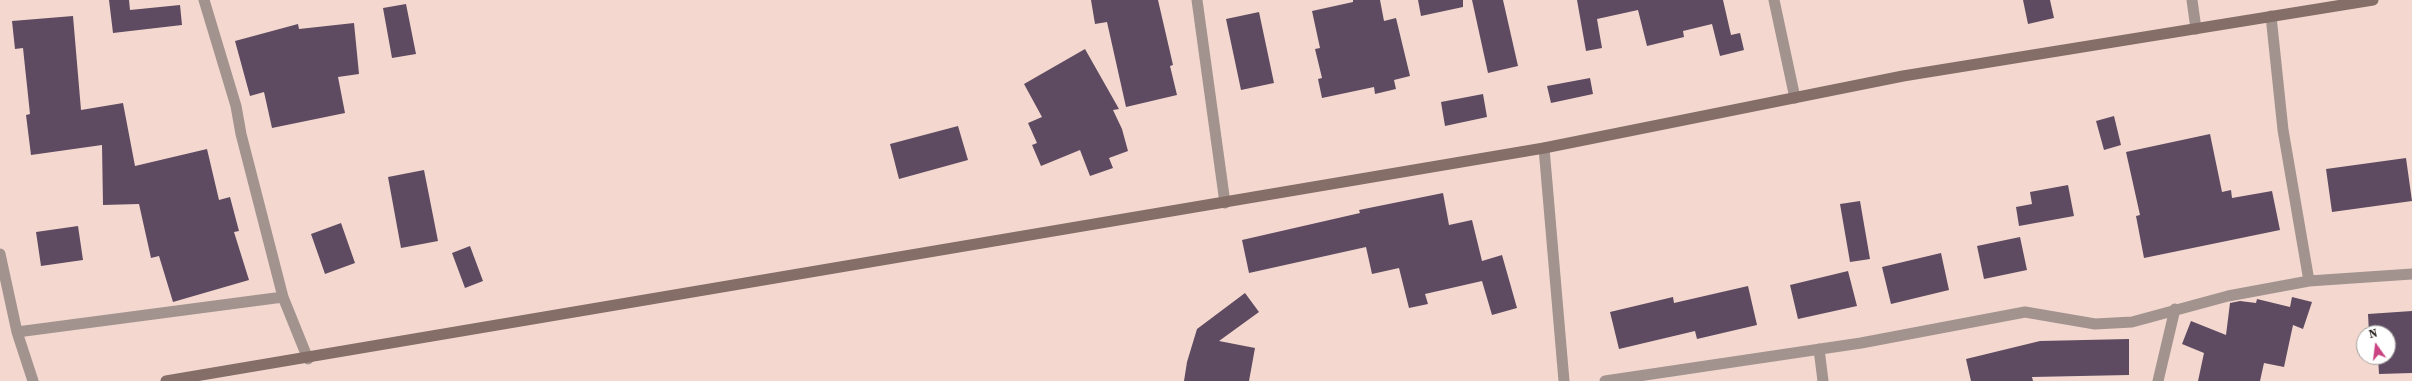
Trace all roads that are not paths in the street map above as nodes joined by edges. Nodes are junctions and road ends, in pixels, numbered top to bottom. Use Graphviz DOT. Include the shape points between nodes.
graph roads {
  1 [pos="204,0"];
  2 [pos="1197,0"];
  3 [pos="1774,0"];
  4 [pos="2192,0"];
  5 [pos="2373,0"];
  6 [pos="2271,16"];
  7 [pos="2196,29"];
  8 [pos="1795,98"];
  9 [pos="1544,148"];
  10 [pos="1225,202"];
  11 [pos="0,254"];
  12 [pos="2412,274"];
  13 [pos="2309,281"];
  14 [pos="283,297"];
  15 [pos="2175,309"];
  16 [pos="17,332"];
  17 [pos="1819,349"];
  18 [pos="308,358"];
  19 [pos="32,381"];
  20 [pos="166,381"];
  21 [pos="1564,381"];
  22 [pos="1606,381"];
  23 [pos="1823,381"];
  24 [pos="2158,381"];
  1 -- 14 [label="street" via="236,106 242,141"];
  2 -- 10 [label="street"];
  3 -- 8 [label="street"];
  4 -- 7 [label="street"];
  5 -- 6 [label="main road"];
  6 -- 7 [label="main road"];
  6 -- 13 [label="street" via="2283,130"];
  7 -- 8 [label="main road" via="1903,76"];
  8 -- 9 [label="main road"];
  9 -- 10 [label="main road"];
  9 -- 21 [label="street"];
  10 -- 18 [label="main road"];
  11 -- 16 [label="street"];
  12 -- 13 [label="street"];
  13 -- 15 [label="street"];
  14 -- 16 [label="street"];
  14 -- 18 [label="street"];
  15 -- 17 [label="street" via="2132,322 2095,324 2025,312"];
  15 -- 24 [label="street"];
  16 -- 19 [label="street"];
  17 -- 22 [label="street"];
  17 -- 23 [label="street"];
  18 -- 20 [label="main road"];
}
